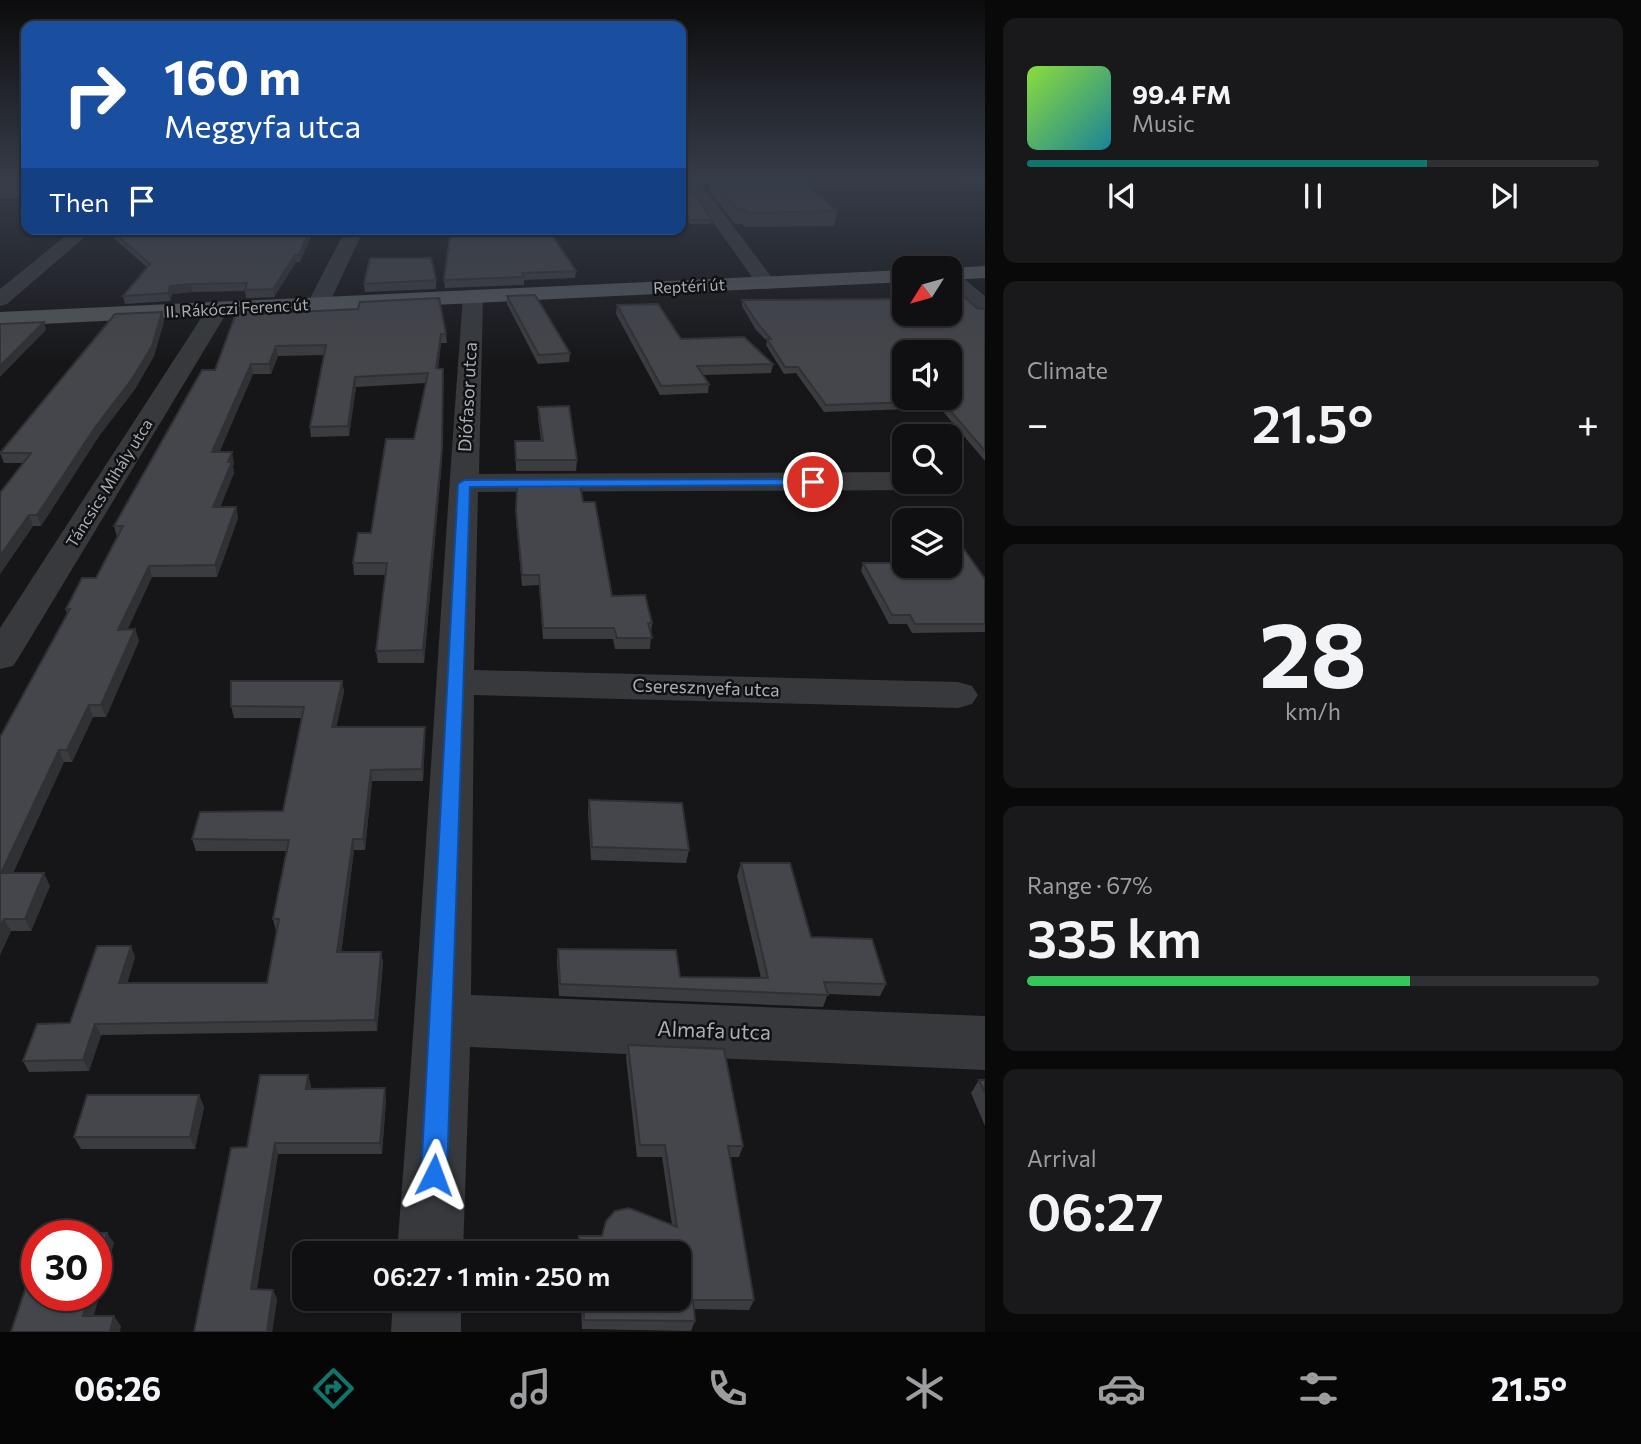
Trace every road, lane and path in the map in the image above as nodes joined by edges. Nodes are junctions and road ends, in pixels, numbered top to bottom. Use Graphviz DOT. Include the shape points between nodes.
graph roads {
  1 [pos="72,240"];
  2 [pos="349,240"];
  3 [pos="735,240"];
  4 [pos="985,272"];
  5 [pos="962,274"];
  6 [pos="892,277"];
  7 [pos="766,283"];
  8 [pos="962,286"];
  9 [pos="473,296"];
  10 [pos="0,300"];
  11 [pos="318,304"];
  12 [pos="985,307"];
  13 [pos="218,309"];
  14 [pos="0,319"];
  15 [pos="892,481"];
  16 [pos="464,484"];
  17 [pos="0,657"];
  18 [pos="454,682"];
  19 [pos="958,695"];
  20 [pos="443,1020"];
  21 [pos="985,1043"];
  22 [pos="431,1241"];
  23 [pos="427,1311"];
  24 [pos="426,1332"];
  1 -- 10 [label="street"];
  2 -- 11 [label="street"];
  3 -- 7 [label="street"];
  4 -- 5 [label="main road"];
  6 -- 7 [label="main road, Reptéri út"];
  7 -- 9 [label="main road, Reptéri út"];
  8 -- 12 [label="street"];
  9 -- 11 [label="main road, II. Rákóczi Ferenc út"];
  9 -- 16 [label="street, Diófasor utca"];
  11 -- 13 [label="main road, II. Rákóczi Ferenc út"];
  13 -- 14 [label="main road, II. Rákóczi Ferenc út"];
  13 -- 17 [label="street, Táncsics Mihály utca"];
  15 -- 16 [label="street"];
  16 -- 18 [label="street, Diófasor utca"];
  18 -- 19 [label="street, Cseresznyefa utca"];
  18 -- 20 [label="street, Diófasor utca"];
  20 -- 21 [label="street, Almafa utca"];
  20 -- 22 [label="street, Diófasor utca"];
  23 -- 24 [label="street"];
}
